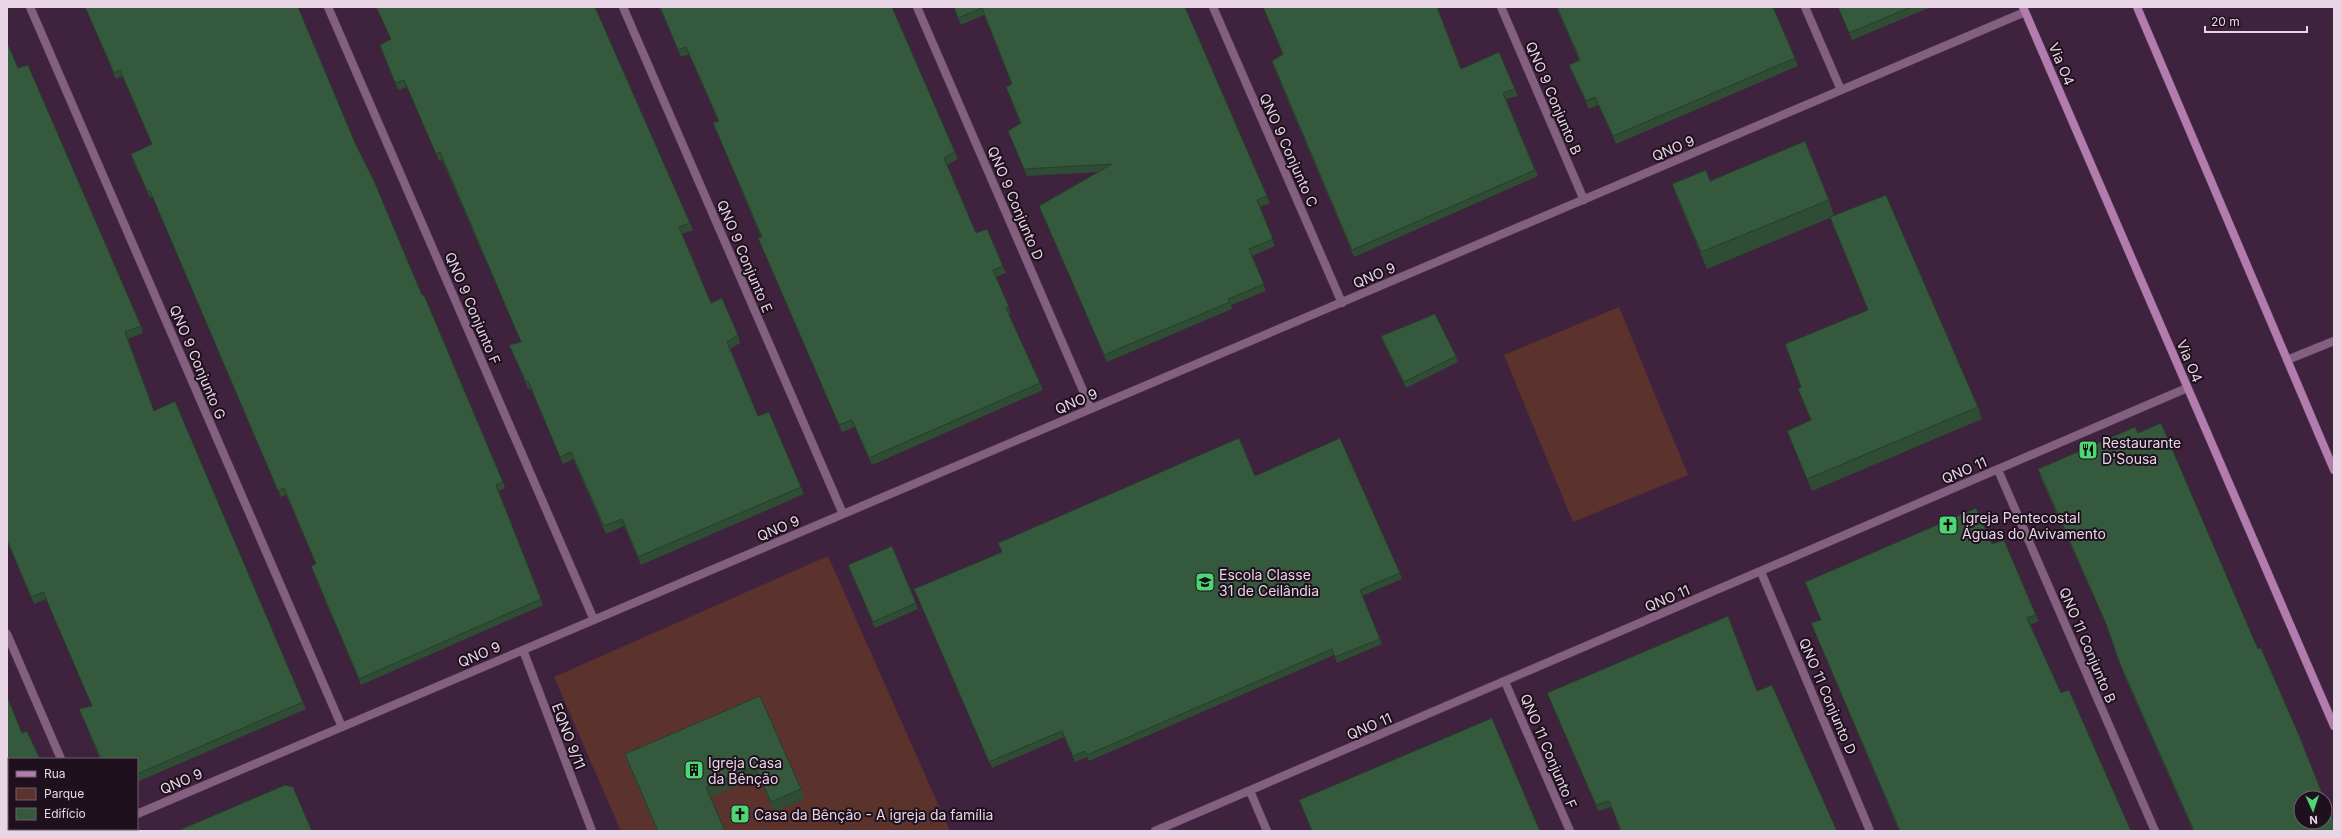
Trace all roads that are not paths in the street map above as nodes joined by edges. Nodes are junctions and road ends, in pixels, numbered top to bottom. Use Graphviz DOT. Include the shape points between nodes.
graph roads {
  1 [pos="30,7"];
  2 [pos="328,7"];
  3 [pos="623,7"];
  4 [pos="917,7"];
  5 [pos="1213,7"];
  6 [pos="1501,7"];
  7 [pos="1805,7"];
  8 [pos="2137,7"];
  9 [pos="2024,9"];
  10 [pos="1841,90"];
  11 [pos="1584,200"];
  12 [pos="1342,303"];
  13 [pos="2334,341"];
  14 [pos="2287,360"];
  15 [pos="2188,388"];
  16 [pos="1091,409"];
  17 [pos="1998,470"];
  18 [pos="2334,470"];
  19 [pos="843,514"];
  20 [pos="1761,572"];
  21 [pos="594,620"];
  22 [pos="7,634"];
  23 [pos="523,650"];
  24 [pos="1505,682"];
  25 [pos="2334,726"];
  26 [pos="342,727"];
  27 [pos="61,758"];
  28 [pos="1250,791"];
  29 [pos="138,814"];
  30 [pos="592,831"];
  31 [pos="1155,831"];
  32 [pos="1267,831"];
  33 [pos="1570,831"];
  34 [pos="1870,831"];
  35 [pos="2155,831"];
  1 -- 26 [label="street, QNO 9 Conjunto G"];
  2 -- 21 [label="street, QNO 9 Conjunto F"];
  3 -- 19 [label="street, QNO 9 Conjunto E"];
  4 -- 16 [label="street, QNO 9 Conjunto D"];
  5 -- 12 [label="street, QNO 9 Conjunto C"];
  6 -- 11 [label="street, QNO 9 Conjunto B"];
  7 -- 10 [label="street"];
  8 -- 14 [label="main road"];
  9 -- 10 [label="street, QNO 9"];
  9 -- 15 [label="main road, Via O4"];
  10 -- 11 [label="street, QNO 9"];
  11 -- 12 [label="street, QNO 9"];
  12 -- 16 [label="street, QNO 9"];
  13 -- 14 [label="street"];
  14 -- 18 [label="main road"];
  15 -- 17 [label="street, QNO 11"];
  15 -- 25 [label="main road, Via O4"];
  16 -- 19 [label="street, QNO 9"];
  17 -- 20 [label="street, QNO 11"];
  17 -- 35 [label="street, QNO 11 Conjunto B"];
  19 -- 21 [label="street, QNO 9"];
  20 -- 24 [label="street, QNO 11"];
  20 -- 34 [label="street, QNO 11 Conjunto D"];
  21 -- 23 [label="street, QNO 9"];
  22 -- 27 [label="street"];
  23 -- 26 [label="street, QNO 9"];
  23 -- 30 [label="street, EQNO 9/11"];
  24 -- 28 [label="street, QNO 11"];
  24 -- 33 [label="street, QNO 11 Conjunto F"];
  26 -- 29 [label="street, QNO 9"];
  28 -- 31 [label="street, QNO 11"];
  28 -- 32 [label="street"];
}
